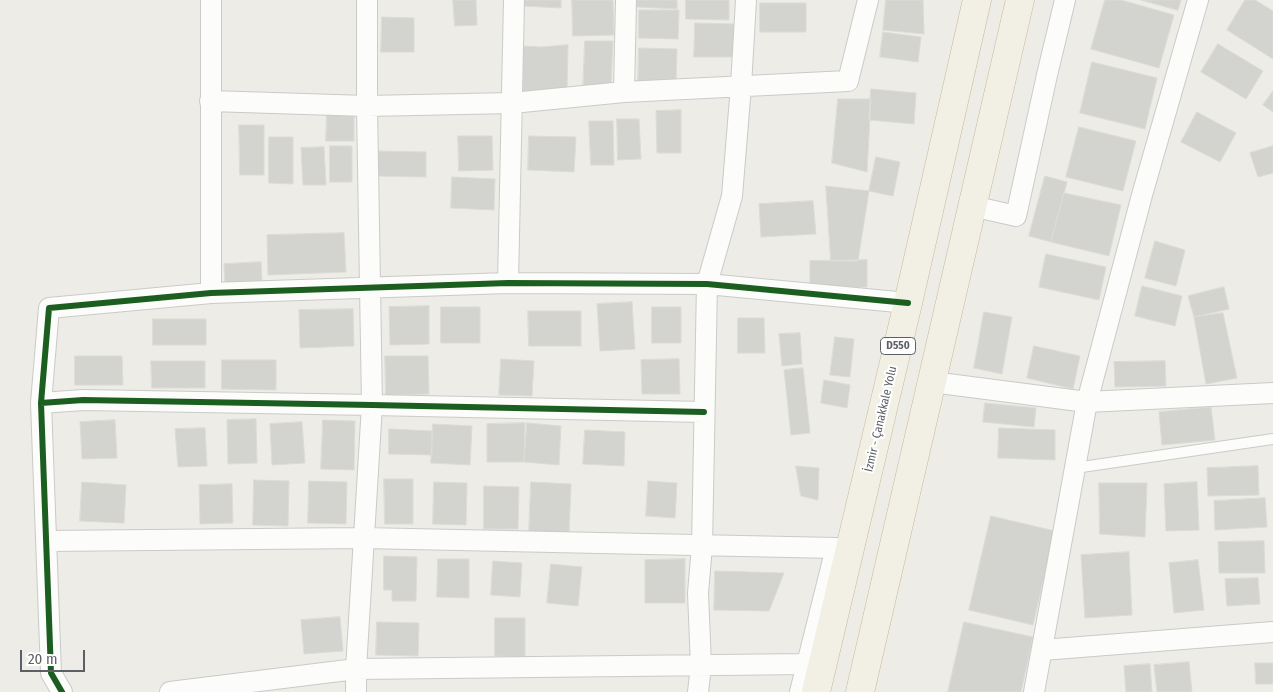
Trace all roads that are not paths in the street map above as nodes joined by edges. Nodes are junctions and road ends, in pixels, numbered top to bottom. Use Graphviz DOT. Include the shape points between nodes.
graph roads {
  1 [pos="211,0"];
  2 [pos="367,0"];
  3 [pos="514,0"];
  4 [pos="626,0"];
  5 [pos="746,0"];
  6 [pos="868,0"];
  7 [pos="977,0"];
  8 [pos="1020,0"];
  9 [pos="1065,0"];
  10 [pos="1198,0"];
  11 [pos="742,86"];
  12 [pos="624,92"];
  13 [pos="210,100"];
  14 [pos="512,103"];
  15 [pos="367,106"];
  16 [pos="972,206"];
  17 [pos="508,283"];
  18 [pos="707,284"];
  19 [pos="370,288"];
  20 [pos="211,293"];
  21 [pos="908,303"];
  22 [pos="932,382"];
  23 [pos="1273,393"];
  24 [pos="1087,402"];
  25 [pos="40,403"];
  26 [pos="372,405"];
  27 [pos="704,412"];
  28 [pos="1273,439"];
  29 [pos="1075,468"];
  30 [pos="364,538"];
  31 [pos="46,541"];
  32 [pos="702,546"];
  33 [pos="1273,632"];
  34 [pos="1042,650"];
  35 [pos="807,664"];
  36 [pos="701,666"];
  37 [pos="356,669"];
  38 [pos="62,692"];
  39 [pos="170,692"];
  40 [pos="356,692"];
  41 [pos="698,692"];
  42 [pos="800,692"];
  43 [pos="816,692"];
  44 [pos="860,692"];
  45 [pos="1034,692"];
  1 -- 13 [label="street"];
  2 -- 15 [label="street"];
  3 -- 14 [label="street"];
  4 -- 12 [label="street"];
  5 -- 11 [label="street"];
  6 -- 11 [label="street" via="848,81"];
  7 -- 21 [label="highway, İzmir - Çanakkale Yolu / D550"];
  8 -- 16 [label="highway"];
  9 -- 16 [label="street" via="1016,216"];
  10 -- 24 [label="street"];
  11 -- 12 [label="street"];
  11 -- 18 [label="street" via="732,196"];
  12 -- 14 [label="street"];
  13 -- 15 [label="street"];
  13 -- 20 [label="street"];
  14 -- 15 [label="street"];
  14 -- 17 [label="street"];
  15 -- 19 [label="street"];
  16 -- 22 [label="highway"];
  17 -- 18 [label="street"];
  17 -- 19 [label="street"];
  18 -- 21 [label="street"];
  18 -- 27 [label="street"];
  19 -- 20 [label="street"];
  19 -- 26 [label="street"];
  20 -- 25 [label="street" via="49,308"];
  21 -- 43 [label="highway, İzmir - Çanakkale Yolu / D550"];
  22 -- 24 [label="street"];
  22 -- 44 [label="highway"];
  23 -- 24 [label="street"];
  24 -- 29 [label="street"];
  25 -- 26 [label="street" via="82,400"];
  25 -- 31 [label="street"];
  26 -- 27 [label="street"];
  26 -- 30 [label="street"];
  27 -- 32 [label="street"];
  28 -- 29 [label="lane"];
  29 -- 34 [label="street"];
  30 -- 31 [label="street"];
  30 -- 32 [label="street"];
  30 -- 37 [label="street"];
  31 -- 38 [label="street" via="50,673"];
  32 -- 35 [label="street" via="836,548"];
  32 -- 36 [label="street" via="698,592"];
  33 -- 34 [label="street"];
  34 -- 45 [label="street"];
  35 -- 36 [label="street"];
  35 -- 42 [label="street"];
  36 -- 37 [label="street"];
  36 -- 41 [label="street"];
  37 -- 39 [label="street"];
  37 -- 40 [label="street"];
}
